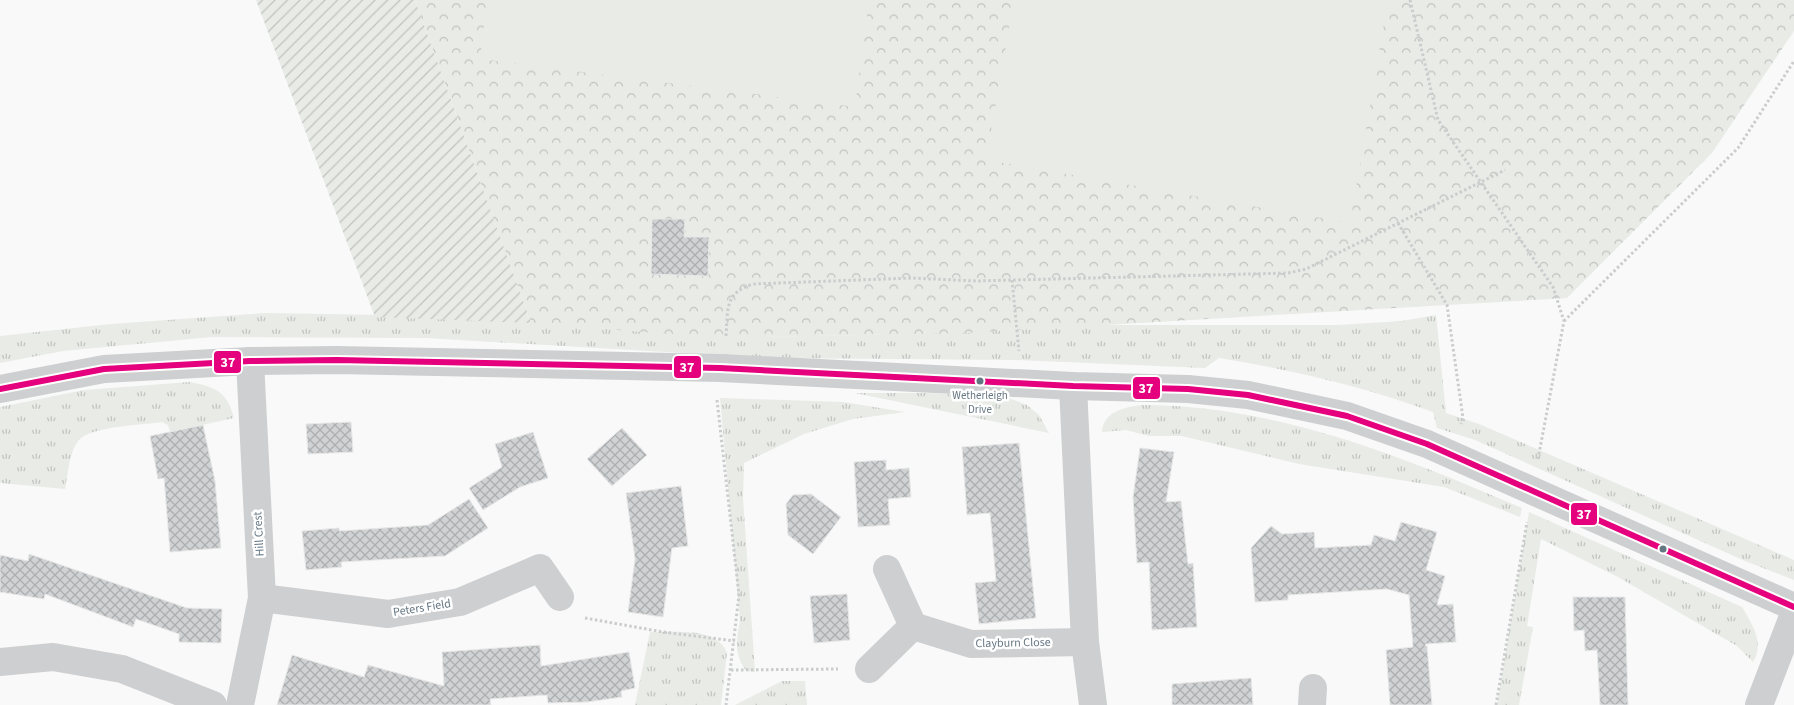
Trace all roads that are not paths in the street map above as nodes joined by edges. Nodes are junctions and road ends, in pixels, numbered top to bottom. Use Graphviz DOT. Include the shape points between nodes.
graph roads {
  1 [pos="250,361"];
  2 [pos="1073,386"];
  3 [pos="0,389"];
  4 [pos="887,569"];
  5 [pos="560,597"];
  6 [pos="262,598"];
  7 [pos="1794,607"];
  8 [pos="1794,614"];
  9 [pos="913,626"];
  10 [pos="1085,642"];
  11 [pos="0,662"];
  12 [pos="869,669"];
  13 [pos="213,705"];
  14 [pos="240,705"];
  15 [pos="1094,705"];
  16 [pos="1759,705"];
  1 -- 2 [label="street" via="720,368"];
  1 -- 3 [label="street" via="104,369"];
  1 -- 6 [label="street, Hill Crest"];
  2 -- 7 [label="street" via="1188,389 1248,395 1347,416 1451,454"];
  2 -- 10 [label="street"];
  4 -- 9 [label="street"];
  5 -- 6 [label="street, Peters Field" via="540,568 460,602 388,614"];
  6 -- 14 [label="street, Hill Crest"];
  8 -- 16 [label="street"];
  9 -- 10 [label="street, Clayburn Close" via="971,644"];
  9 -- 12 [label="street"];
  10 -- 15 [label="street"];
  11 -- 13 [label="street" via="52,657 122,669"];
}
